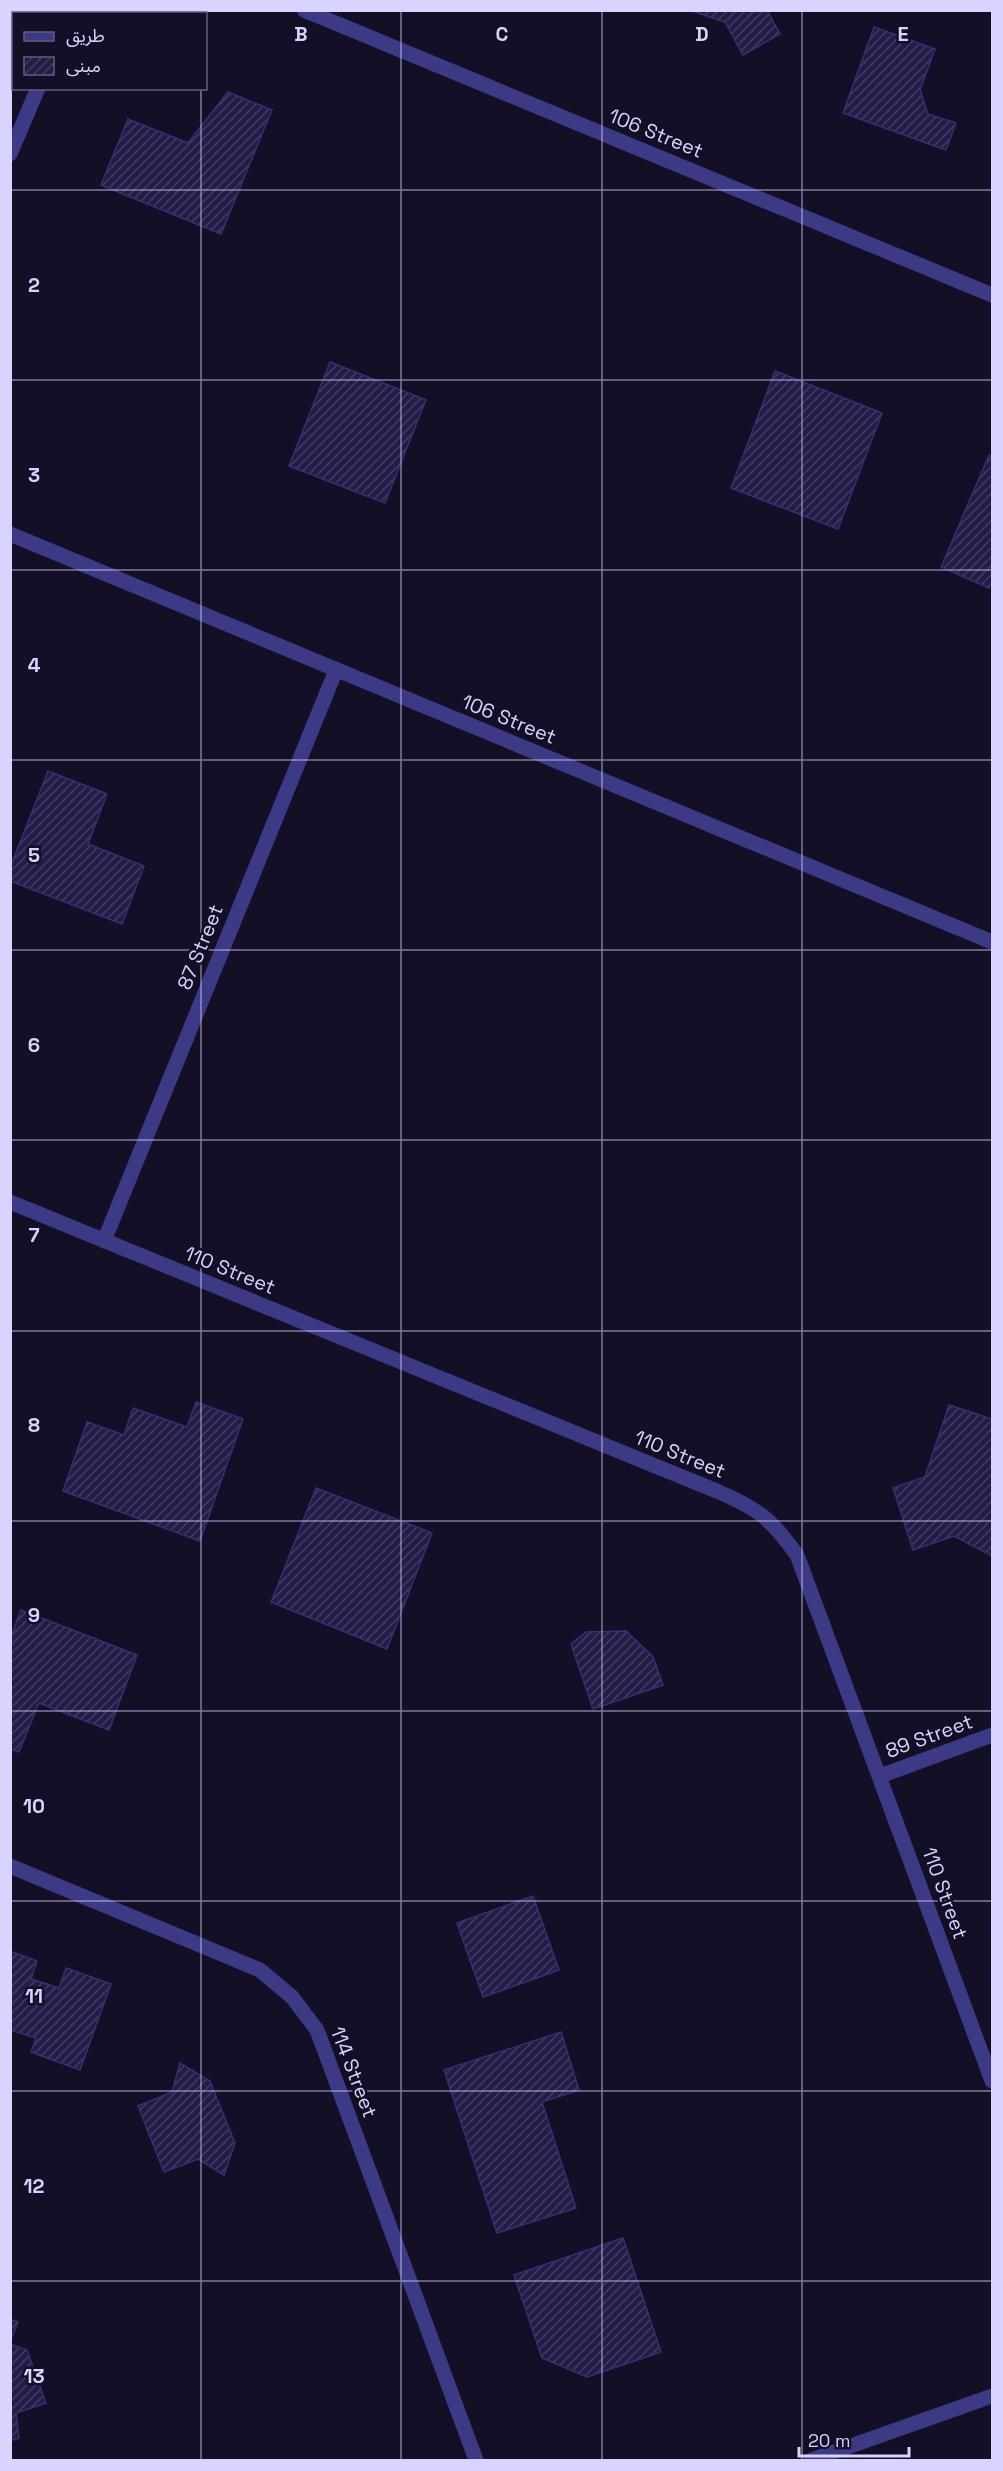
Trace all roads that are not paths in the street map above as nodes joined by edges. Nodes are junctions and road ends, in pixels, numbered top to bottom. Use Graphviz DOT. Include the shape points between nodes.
graph roads {
  1 [pos="304,10"];
  2 [pos="37,90"];
  3 [pos="10,154"];
  4 [pos="993,295"];
  5 [pos="10,534"];
  6 [pos="336,670"];
  7 [pos="993,942"];
  8 [pos="10,1202"];
  9 [pos="104,1240"];
  10 [pos="993,1735"];
  11 [pos="880,1776"];
  12 [pos="10,1866"];
  13 [pos="993,2080"];
  14 [pos="993,2396"];
  15 [pos="476,2460"];
  16 [pos="812,2460"];
  1 -- 4 [label="street, 106 Street"];
  2 -- 3 [label="street"];
  5 -- 6 [label="street, 106 Street"];
  6 -- 7 [label="street, 106 Street"];
  6 -- 9 [label="street, 87 Street"];
  8 -- 9 [label="street, 110 Street"];
  9 -- 11 [label="street, 110 Street" via="750,1506 777,1527 797,1555"];
  10 -- 11 [label="street, 89 Street"];
  11 -- 13 [label="street, 110 Street"];
  12 -- 15 [label="street, 114 Street" via="260,1970 292,1996 317,2030"];
  14 -- 16 [label="street"];
}
